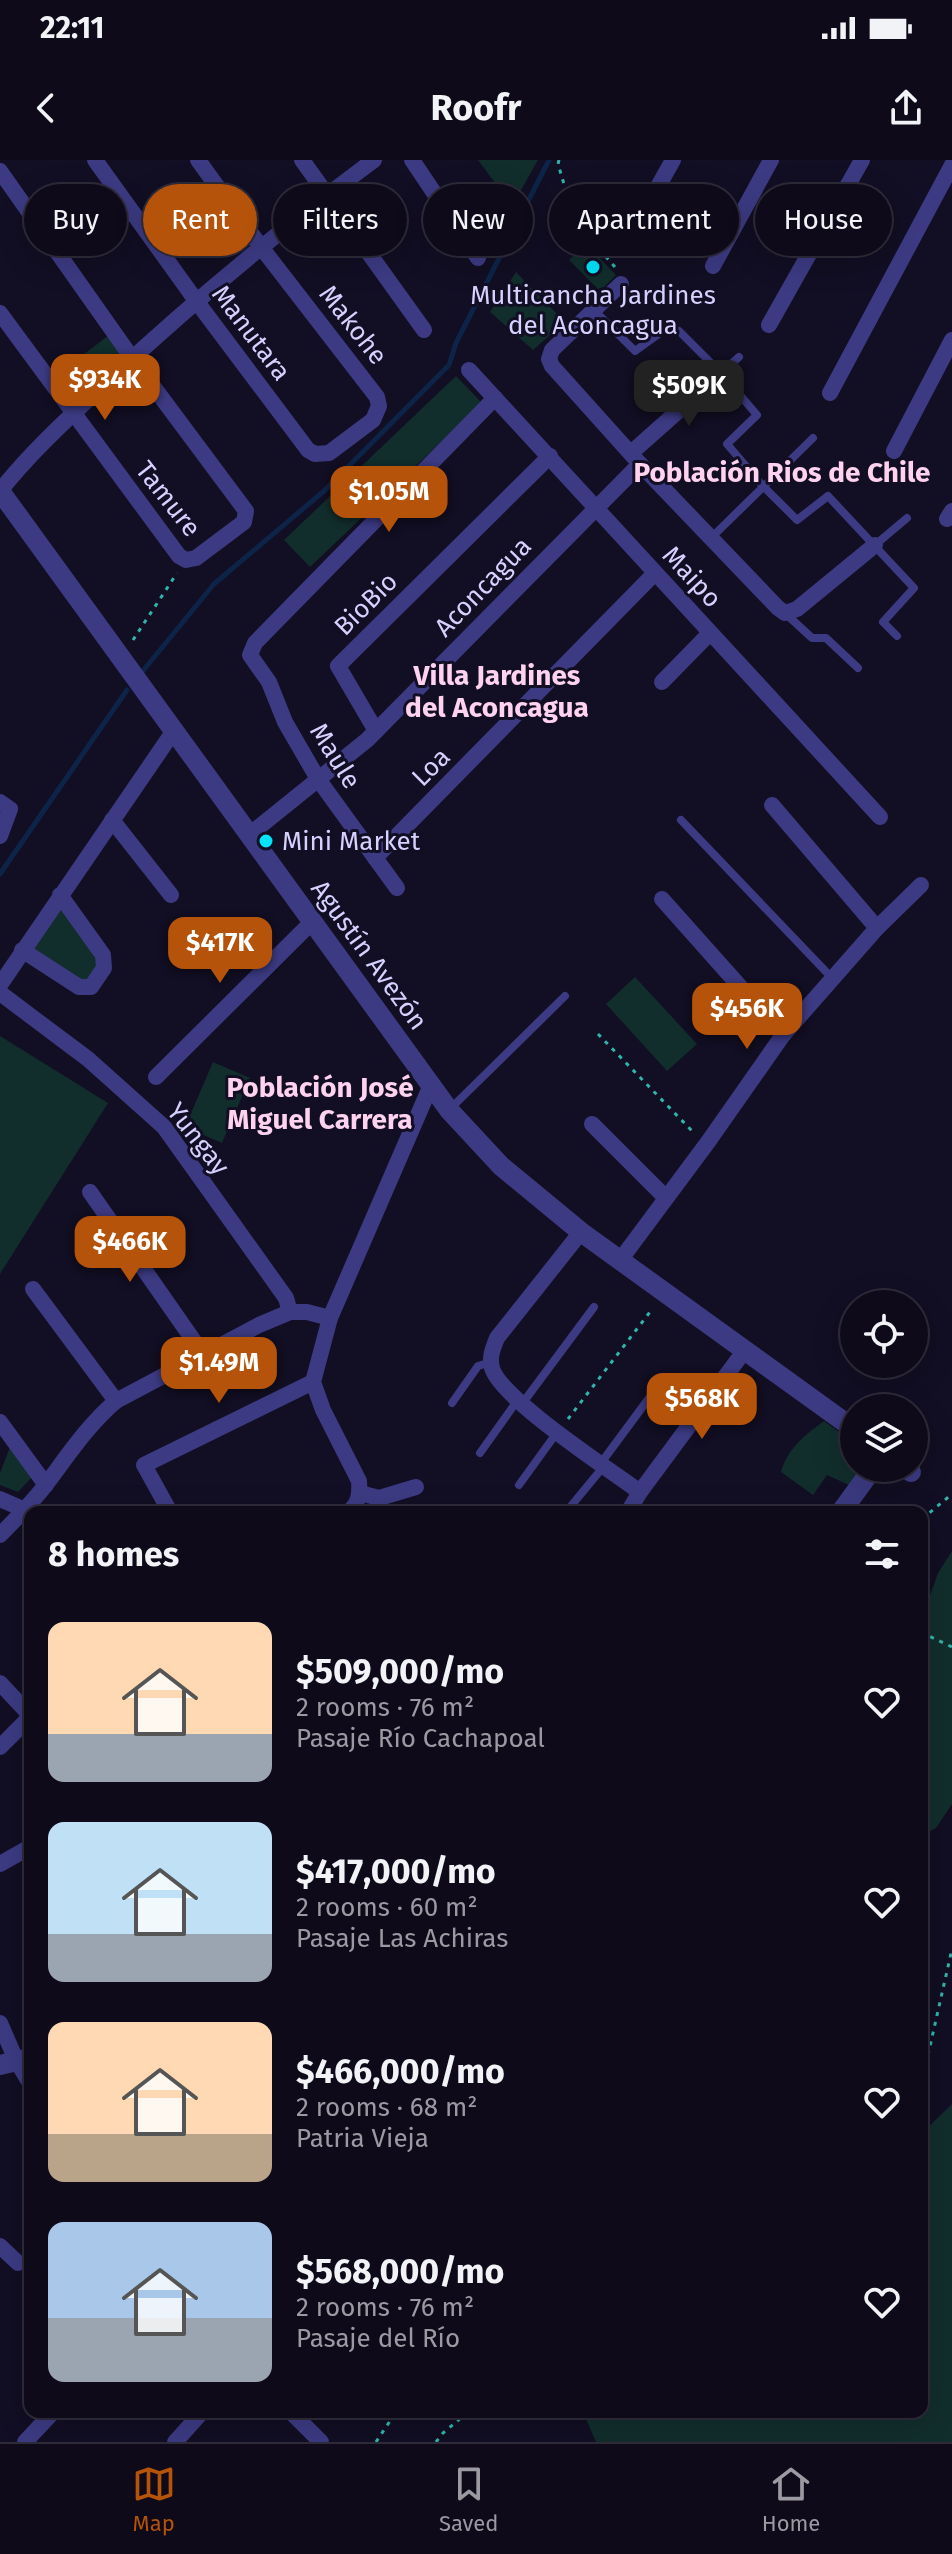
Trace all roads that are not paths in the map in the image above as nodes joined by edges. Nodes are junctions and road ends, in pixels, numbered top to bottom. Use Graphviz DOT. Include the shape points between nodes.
graph roads {
  1 [pos="95,160"];
  2 [pos="198,160"];
  3 [pos="302,160"];
  4 [pos="374,160"];
  5 [pos="412,160"];
  6 [pos="673,160"];
  7 [pos="771,160"];
  8 [pos="862,160"];
  9 [pos="952,165"];
  10 [pos="0,171"];
  11 [pos="319,184"];
  12 [pos="342,184"];
  13 [pos="660,184"];
  14 [pos="273,238"];
  15 [pos="261,247"];
  16 [pos="371,256"];
  17 [pos="478,258"];
  18 [pos="713,266"];
  19 [pos="621,284"];
  20 [pos="197,302"];
  21 [pos="594,310"];
  22 [pos="0,313"];
  23 [pos="769,325"];
  24 [pos="424,330"];
  25 [pos="952,340"];
  26 [pos="739,357"];
  27 [pos="132,358"];
  28 [pos="469,370"];
  29 [pos="721,373"];
  30 [pos="830,393"];
  31 [pos="495,398"];
  32 [pos="73,412"];
  33 [pos="813,438"];
  34 [pos="894,451"];
  35 [pos="315,454"];
  36 [pos="550,456"];
  37 [pos="635,458"];
  38 [pos="762,485"];
  39 [pos="0,491"];
  40 [pos="595,507"];
  41 [pos="907,518"];
  42 [pos="711,538"];
  43 [pos="875,545"];
  44 [pos="655,573"];
  45 [pos="785,613"];
  46 [pos="710,633"];
  47 [pos="897,636"];
  48 [pos="858,668"];
  49 [pos="662,682"];
  50 [pos="376,731"];
  51 [pos="173,732"];
  52 [pos="318,779"];
  53 [pos="772,805"];
  54 [pos="5,806"];
  55 [pos="880,817"];
  56 [pos="112,820"];
  57 [pos="681,820"];
  58 [pos="249,835"];
  59 [pos="0,836"];
  60 [pos="375,858"];
  61 [pos="921,885"];
  62 [pos="397,888"];
  63 [pos="60,895"];
  64 [pos="171,895"];
  65 [pos="662,899"];
  66 [pos="313,921"];
  67 [pos="877,928"];
  68 [pos="22,950"];
  69 [pos="832,978"];
  70 [pos="0,985"];
  71 [pos="0,993"];
  72 [pos="565,996"];
  73 [pos="783,1035"];
  74 [pos="156,1077"];
  75 [pos="431,1085"];
  76 [pos="449,1110"];
  77 [pos="592,1124"];
  78 [pos="90,1192"];
  79 [pos="666,1198"];
  80 [pos="581,1232"];
  81 [pos="621,1259"];
  82 [pos="33,1289"];
  83 [pos="594,1307"];
  84 [pos="290,1312"];
  85 [pos="330,1318"];
  86 [pos="745,1350"];
  87 [pos="203,1354"];
  88 [pos="491,1361"];
  89 [pos="313,1382"];
  90 [pos="661,1382"];
  91 [pos="116,1401"];
  92 [pos="519,1402"];
  93 [pos="452,1403"];
  94 [pos="840,1419"];
  95 [pos="0,1422"];
  96 [pos="558,1431"];
  97 [pos="480,1453"];
  98 [pos="602,1464"];
  99 [pos="863,1482"];
  100 [pos="46,1485"];
  101 [pos="519,1485"];
  102 [pos="416,1487"];
  103 [pos="640,1492"];
  104 [pos="360,1493"];
  105 [pos="0,1499"];
  106 [pos="28,1506"];
  107 [pos="167,1506"];
  108 [pos="355,1506"];
  109 [pos="571,1506"];
  110 [pos="632,1506"];
  111 [pos="845,1506"];
  112 [pos="24,1510"];
  113 [pos="24,1511"];
  114 [pos="0,1535"];
  115 [pos="0,1683"];
  116 [pos="24,1709"];
  117 [pos="24,1722"];
  118 [pos="0,1747"];
  119 [pos="24,1849"];
  120 [pos="2,1857"];
  121 [pos="0,2023"];
  122 [pos="15,2061"];
  123 [pos="0,2246"];
  124 [pos="18,2263"];
  125 [pos="47,2418"];
  126 [pos="197,2418"];
  127 [pos="297,2418"];
  128 [pos="307,2429"];
  129 [pos="25,2442"];
  130 [pos="175,2442"];
  131 [pos="295,2442"];
  132 [pos="321,2442"];
  1 -- 20 [label="street, Manutara"];
  2 -- 15 [label="street, Makohe"];
  3 -- 11 [label="street"];
  4 -- 12 [label="street"];
  5 -- 17 [label="street"];
  6 -- 13 [label="street"];
  7 -- 18 [label="street"];
  8 -- 23 [label="street"];
  9 -- 30 [label="street"];
  10 -- 27 [label="street"];
  14 -- 15 [label="street"];
  15 -- 20 [label="street"];
  15 -- 35 [label="street, Makohe" via="371,388 379,406 373,420 329,453"];
  16 -- 24 [label="street"];
  19 -- 21 [label="street"];
  20 -- 27 [label="street"];
  20 -- 35 [label="street, Manutara"];
  21 -- 29 [label="lane" via="635,351 667,328 679,331"];
  21 -- 37 [label="street" via="549,359"];
  22 -- 32 [label="street, Tamure"];
  25 -- 34 [label="street"];
  26 -- 29 [label="lane"];
  27 -- 32 [label="street"];
  27 -- 32 [label="street, Tamure" via="246,511 241,525 186,560"];
  28 -- 31 [label="street, Maipo"];
  29 -- 37 [label="street, Aconcagua"];
  29 -- 38 [label="lane" via="757,415 727,444"];
  31 -- 36 [label="street, Maipo"];
  31 -- 52 [label="street, Maule" via="255,643 250,655"];
  32 -- 39 [label="street"];
  33 -- 38 [label="lane"];
  36 -- 40 [label="street, Maipo"];
  36 -- 50 [label="street, BioBio" via="338,666"];
  37 -- 40 [label="street, Aconcagua"];
  37 -- 42 [label="street"];
  38 -- 42 [label="lane"];
  38 -- 43 [label="lane" via="797,520 828,496"];
  39 -- 51 [label="street, Agustín Avezón"];
  40 -- 44 [label="street, Maipo"];
  40 -- 50 [label="street, Aconcagua"];
  41 -- 43 [label="lane"];
  42 -- 45 [label="street"];
  43 -- 45 [label="street" via="797,609"];
  43 -- 47 [label="lane" via="914,588 883,622"];
  44 -- 46 [label="street, Maipo"];
  44 -- 60 [label="street, Loa"];
  45 -- 48 [label="lane" via="812,638 826,638"];
  46 -- 49 [label="street"];
  46 -- 55 [label="street, Maipo"];
  50 -- 52 [label="street, Aconcagua"];
  51 -- 56 [label="street"];
  51 -- 58 [label="street, Agustín Avezón"];
  52 -- 58 [label="street, Aconcagua"];
  52 -- 60 [label="street, Maule"];
  53 -- 67 [label="street"];
  54 -- 59 [label="street"];
  56 -- 63 [label="street"];
  56 -- 64 [label="street"];
  57 -- 69 [label="lane"];
  58 -- 66 [label="street, Agustín Avezón"];
  60 -- 62 [label="street, Maule"];
  61 -- 67 [label="street"];
  63 -- 68 [label="street"];
  63 -- 68 [label="street" via="103,955 104,968 91,987 79,987"];
  65 -- 73 [label="street"];
  66 -- 74 [label="street"];
  66 -- 75 [label="street, Agustín Avezón"];
  67 -- 69 [label="street"];
  68 -- 70 [label="street"];
  69 -- 73 [label="street"];
  71 -- 84 [label="street, Yungay" via="88,1059 164,1127 286,1298"];
  72 -- 76 [label="lane"];
  73 -- 79 [label="street"];
  75 -- 76 [label="street, Agustín Avezón"];
  75 -- 85 [label="street"];
  76 -- 80 [label="street, Agustín Avezón" via="501,1166"];
  77 -- 79 [label="street"];
  78 -- 87 [label="street"];
  79 -- 81 [label="street"];
  80 -- 81 [label="street, Agustín Avezón"];
  80 -- 88 [label="street" via="497,1338"];
  81 -- 86 [label="street, Agustín Avezón"];
  82 -- 91 [label="street"];
  83 -- 92 [label="lane"];
  84 -- 85 [label="street"];
  84 -- 87 [label="street"];
  85 -- 89 [label="street"];
  86 -- 94 [label="street, Agustín Avezón"];
  86 -- 103 [label="street"];
  87 -- 91 [label="street"];
  88 -- 92 [label="street" via="499,1382"];
  88 -- 93 [label="lane" via="478,1366"];
  89 -- 104 [label="street"];
  89 -- 107 [label="street" via="144,1465"];
  90 -- 98 [label="lane"];
  91 -- 100 [label="street"];
  92 -- 96 [label="street"];
  92 -- 97 [label="lane"];
  95 -- 100 [label="street"];
  96 -- 98 [label="street"];
  96 -- 101 [label="lane"];
  98 -- 103 [label="street"];
  98 -- 109 [label="lane"];
  99 -- 111 [label="street"];
  100 -- 106 [label="street"];
  102 -- 104 [label="street" via="379,1498"];
  103 -- 110 [label="street"];
  104 -- 108 [label="street"];
  105 -- 112 [label="street"];
  113 -- 114 [label="street"];
  115 -- 116 [label="street"];
  117 -- 118 [label="street"];
  119 -- 120 [label="street"];
  121 -- 122 [label="street"];
  123 -- 124 [label="street"];
  125 -- 129 [label="street"];
  126 -- 130 [label="street"];
  127 -- 128 [label="street"];
  128 -- 131 [label="street"];
  128 -- 132 [label="street"];
}
